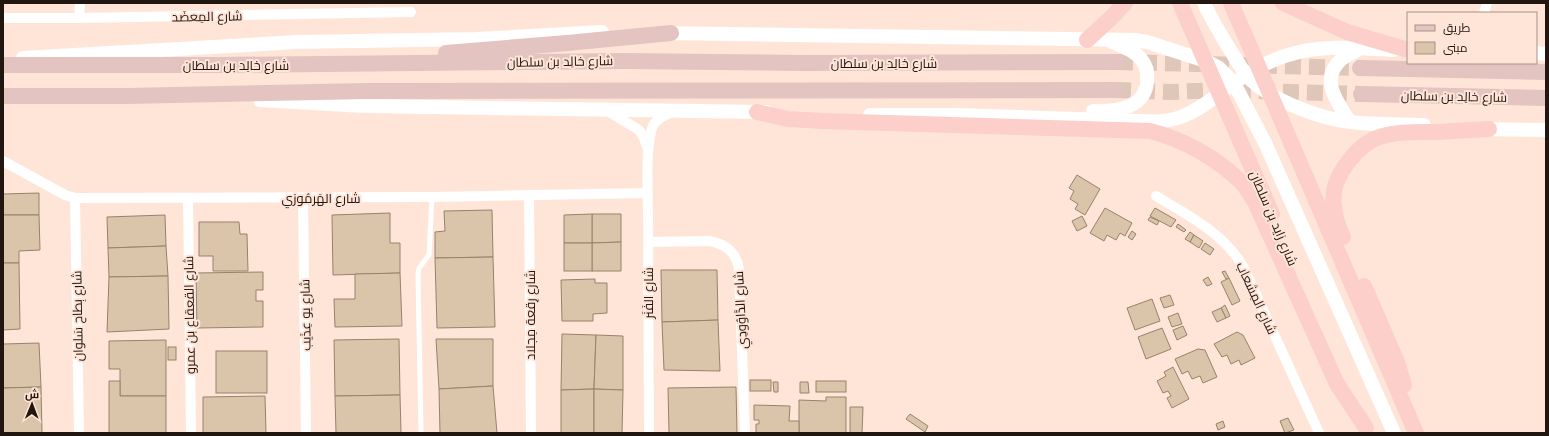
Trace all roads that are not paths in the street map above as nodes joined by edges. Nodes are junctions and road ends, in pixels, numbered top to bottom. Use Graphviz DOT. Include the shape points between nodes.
graph roads {
  1 [pos="80,3"];
  2 [pos="1125,3"];
  3 [pos="1180,3"];
  4 [pos="1204,3"];
  5 [pos="1231,3"];
  6 [pos="1283,3"];
  7 [pos="411,12"];
  8 [pos="3,18"];
  9 [pos="79,18"];
  10 [pos="671,33"];
  11 [pos="1087,40"];
  12 [pos="1108,40"];
  13 [pos="1360,48"];
  14 [pos="1407,50"];
  15 [pos="1407,50"];
  16 [pos="3,59"];
  17 [pos="1206,61"];
  18 [pos="1117,62"];
  19 [pos="3,65"];
  20 [pos="217,65"];
  21 [pos="1360,68"];
  22 [pos="1253,72"];
  23 [pos="1546,72"];
  24 [pos="1234,83"];
  25 [pos="1115,90"];
  26 [pos="1220,93"];
  27 [pos="1270,94"];
  28 [pos="1361,94"];
  29 [pos="184,95"];
  30 [pos="3,96"];
  31 [pos="1546,98"];
  32 [pos="606,110"];
  33 [pos="676,111"];
  34 [pos="757,112"];
  35 [pos="866,115"];
  36 [pos="1350,122"];
  37 [pos="1489,129"];
  38 [pos="1546,130"];
  39 [pos="649,152"];
  40 [pos="3,161"];
  41 [pos="648,193"];
  42 [pos="529,196"];
  43 [pos="1156,196"];
  44 [pos="432,197"];
  45 [pos="75,198"];
  46 [pos="188,198"];
  47 [pos="304,198"];
  48 [pos="648,242"];
  49 [pos="1413,427"];
  50 [pos="1367,430"];
  51 [pos="80,433"];
  52 [pos="191,433"];
  53 [pos="306,433"];
  54 [pos="421,433"];
  55 [pos="531,433"];
  56 [pos="649,433"];
  57 [pos="745,433"];
  58 [pos="1319,433"];
  59 [pos="1394,433"];
  1 -- 9 [label="street"];
  2 -- 11 [label="highway"];
  3 -- 17 [label="highway, شارع زايد بن سلطان"];
  4 -- 22 [label="main road" via="1228,48"];
  5 -- 22 [label="highway"];
  6 -- 14 [label="highway" via="1347,32"];
  7 -- 9 [label="street, شارع المِعضَد"];
  8 -- 9 [label="street, شارع المِعضَد"];
  10 -- 11 [label="main road"];
  10 -- 16 [label="main road" via="607,32 477,39 297,42"];
  10 -- 20 [label="main road" via="420,55 284,59"];
  11 -- 12 [label="main road"];
  12 -- 17 [label="main road" via="1147,42"];
  12 -- 35 [label="main road" via="1135,53 1146,67 1148,75 1144,92 1140,99 1126,109 1099,112 927,108"];
  13 -- 15 [label="main road"];
  13 -- 22 [label="main road" via="1306,50 1288,55"];
  13 -- 36 [label="main road" via="1343,59 1332,74 1331,86 1336,101"];
  17 -- 24 [label="main road" via="1219,68"];
  17 -- 26 [label="highway, شارع زايد بن سلطان"];
  18 -- 20 [label="main road, شارع خالِد بن سلطان" via="622,61"];
  19 -- 20 [label="main road, شارع خالِد بن سلطان"];
  21 -- 23 [label="main road, شارع خالِد بن سلطان"];
  22 -- 24 [label="main road"];
  22 -- 27 [label="highway"];
  24 -- 26 [label="main road"];
  24 -- 59 [label="main road" via="1266,144"];
  25 -- 29 [label="main road" via="382,91"];
  26 -- 35 [label="main road" via="1200,108 1183,116 1154,122 956,115"];
  26 -- 50 [label="highway, شارع زايد بن سلطان"];
  27 -- 36 [label="main road" via="1293,105"];
  27 -- 49 [label="highway"];
  28 -- 31 [label="main road, شارع خالِد بن سلطان"];
  29 -- 30 [label="main road"];
  29 -- 32 [label="main road" via="364,106"];
  32 -- 33 [label="main road"];
  32 -- 39 [label="street, شارع الفَنَر" via="639,130"];
  33 -- 34 [label="main road"];
  33 -- 39 [label="street, شارع الفَنَر" via="661,117 654,125"];
  34 -- 35 [label="main road"];
  34 -- 50 [label="highway" via="788,119 823,121 1150,131 1165,134 1210,158 1240,180 1255,202 1337,384"];
  36 -- 37 [label="main road"];
  37 -- 38 [label="main road"];
  37 -- 49 [label="highway" via="1414,131 1374,139 1349,158 1334,190 1336,222 1397,362"];
  39 -- 41 [label="street, شارع الفَنَر"];
  40 -- 45 [label="street, شارع الهَرمُوزي"];
  41 -- 42 [label="street, شارع الهَرمُوزي"];
  41 -- 48 [label="street, شارع الفَنَر"];
  42 -- 44 [label="street, شارع الهَرمُوزي"];
  42 -- 55 [label="street, شارع رِقعة مِجلاد"];
  43 -- 58 [label="street, شارع المِشعاب" via="1216,234 1232,249 1244,268"];
  44 -- 47 [label="street, شارع الهَرمُوزي"];
  44 -- 54 [label="lane" via="428,254 419,268 418,275"];
  45 -- 46 [label="street, شارع الهَرمُوزي"];
  45 -- 51 [label="street, شارع بِطاح سَلوان"];
  46 -- 47 [label="street, شارع الهَرمُوزي"];
  46 -- 52 [label="street, شارع القعقاع بن عمرو"];
  47 -- 53 [label="street, شارع يو عِذَيب"];
  48 -- 56 [label="street, شارع الفَنَر"];
  48 -- 57 [label="street, شارع الدَّاوُودِي" via="718,242 733,252 739,269"];
}
